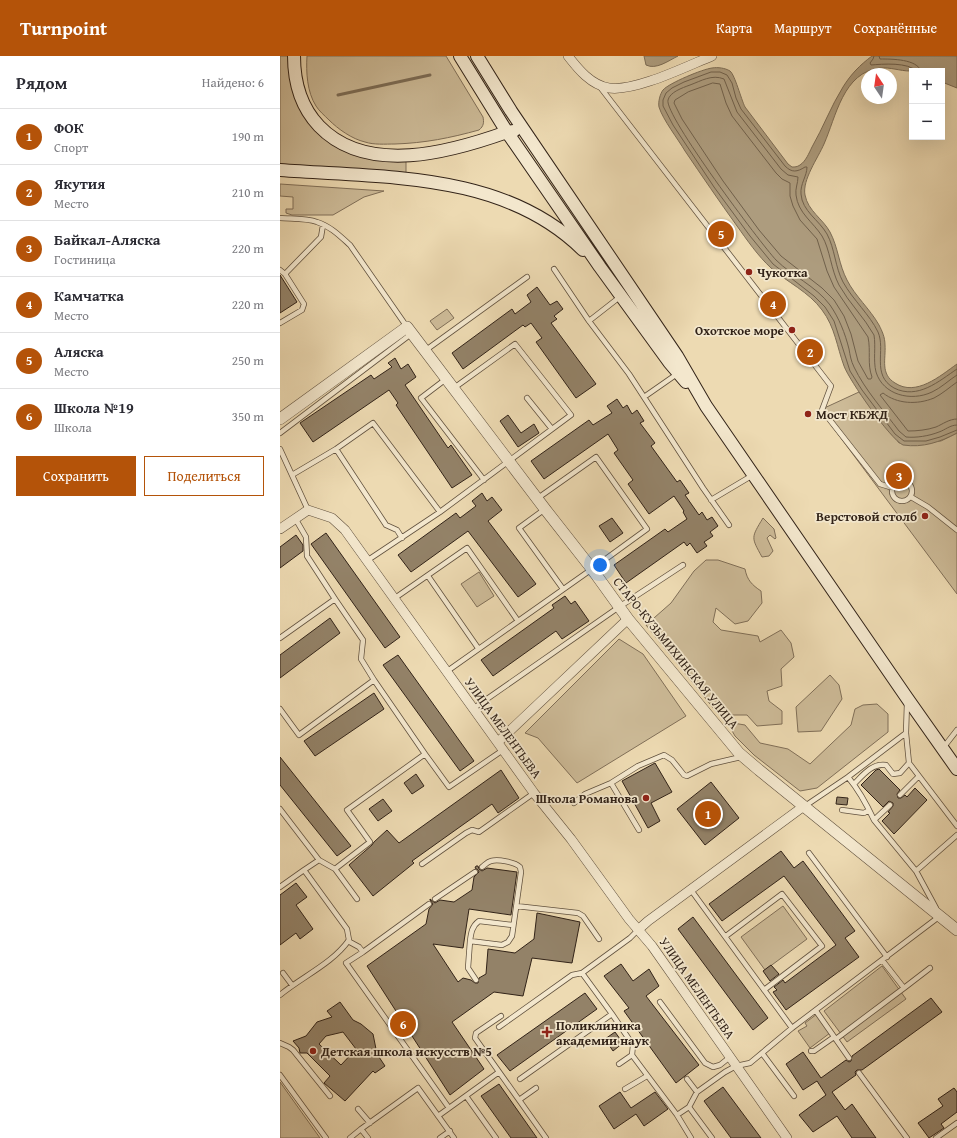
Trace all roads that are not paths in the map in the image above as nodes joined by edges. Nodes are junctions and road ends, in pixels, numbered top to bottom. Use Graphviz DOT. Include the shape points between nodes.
graph roads {
  1 [pos="294,56"];
  2 [pos="460,56"];
  3 [pos="477,56"];
  4 [pos="568,56"];
  5 [pos="712,56"];
  6 [pos="597,83"];
  7 [pos="499,119"];
  8 [pos="507,132"];
  9 [pos="527,134"];
  10 [pos="473,144"];
  11 [pos="280,170"];
  12 [pos="280,218"];
  13 [pos="323,225"];
  14 [pos="600,266"];
  15 [pos="554,269"];
  16 [pos="280,270"];
  17 [pos="285,274"];
  18 [pos="527,276"];
  19 [pos="622,296"];
  20 [pos="589,321"];
  21 [pos="280,323"];
  22 [pos="410,330"];
  23 [pos="426,350"];
  24 [pos="678,373"];
  25 [pos="447,379"];
  26 [pos="454,388"];
  27 [pos="644,397"];
  28 [pos="527,398"];
  29 [pos="706,406"];
  30 [pos="280,419"];
  31 [pos="552,429"];
  32 [pos="280,433"];
  33 [pos="280,449"];
  34 [pos="336,449"];
  35 [pos="509,462"];
  36 [pos="754,474"];
  37 [pos="292,475"];
  38 [pos="484,480"];
  39 [pos="892,488"];
  40 [pos="911,497"];
  41 [pos="538,498"];
  42 [pos="712,500"];
  43 [pos="545,509"];
  44 [pos="308,510"];
  45 [pos="440,512"];
  46 [pos="295,518"];
  47 [pos="729,524"];
  48 [pos="280,529"];
  49 [pos="957,530"];
  50 [pos="402,538"];
  51 [pos="368,560"];
  52 [pos="683,565"];
  53 [pos="592,569"];
  54 [pos="428,576"];
  55 [pos="563,589"];
  56 [pos="395,598"];
  57 [pos="335,599"];
  58 [pos="619,607"];
  59 [pos="628,619"];
  60 [pos="518,621"];
  61 [pos="280,638"];
  62 [pos="478,648"];
  63 [pos="446,672"];
  64 [pos="374,680"];
  65 [pos="907,698"];
  66 [pos="474,708"];
  67 [pos="280,709"];
  68 [pos="957,730"];
  69 [pos="906,733"];
  70 [pos="501,746"];
  71 [pos="942,748"];
  72 [pos="425,754"];
  73 [pos="743,757"];
  74 [pos="909,763"];
  75 [pos="957,769"];
  76 [pos="919,776"];
  77 [pos="848,777"];
  78 [pos="611,783"];
  79 [pos="854,784"];
  80 [pos="534,793"];
  81 [pos="900,795"];
  82 [pos="574,803"];
  83 [pos="890,805"];
  84 [pos="804,806"];
  85 [pos="280,809"];
  86 [pos="842,810"];
  87 [pos="869,810"];
  88 [pos="874,820"];
  89 [pos="957,826"];
  90 [pos="639,830"];
  91 [pos="957,835"];
  92 [pos="809,852"];
  93 [pos="319,860"];
  94 [pos="422,864"];
  95 [pos="482,867"];
  96 [pos="335,868"];
  97 [pos="304,870"];
  98 [pos="916,871"];
  99 [pos="475,872"];
  100 [pos="280,887"];
  101 [pos="691,890"];
  102 [pos="357,899"];
  103 [pos="435,899"];
  104 [pos="429,904"];
  105 [pos="516,906"];
  106 [pos="940,917"];
  107 [pos="513,925"];
  108 [pos="639,930"];
  109 [pos="957,930"];
  110 [pos="726,936"];
  111 [pos="599,939"];
  112 [pos="348,941"];
  113 [pos="470,941"];
  114 [pos="363,952"];
  115 [pos="887,956"];
  116 [pos="882,960"];
  117 [pos="930,968"];
  118 [pos="284,973"];
  119 [pos="582,973"];
  120 [pos="476,980"];
  121 [pos="292,985"];
  122 [pos="904,988"];
  123 [pos="764,990"];
  124 [pos="280,995"];
  125 [pos="660,1002"];
  126 [pos="816,1011"];
  127 [pos="612,1014"];
  128 [pos="502,1016"];
  129 [pos="499,1027"];
  130 [pos="792,1028"];
  131 [pos="835,1038"];
  132 [pos="280,1043"];
  133 [pos="811,1051"];
  134 [pos="762,1054"];
  135 [pos="632,1055"];
  136 [pos="730,1057"];
  137 [pos="849,1058"];
  138 [pos="619,1064"];
  139 [pos="736,1066"];
  140 [pos="500,1072"];
  141 [pos="858,1072"];
  142 [pos="280,1075"];
  143 [pos="647,1076"];
  144 [pos="687,1079"];
  145 [pos="520,1080"];
  146 [pos="536,1088"];
  147 [pos="625,1089"];
  148 [pos="697,1092"];
  149 [pos="330,1096"];
  150 [pos="466,1096"];
  151 [pos="794,1096"];
  152 [pos="519,1100"];
  153 [pos="689,1107"];
  154 [pos="449,1108"];
  155 [pos="358,1109"];
  156 [pos="676,1115"];
  157 [pos="438,1116"];
  158 [pos="370,1123"];
  159 [pos="957,1123"];
  160 [pos="361,1130"];
  161 [pos="450,1131"];
  162 [pos="326,1138"];
  163 [pos="350,1138"];
  164 [pos="368,1138"];
  165 [pos="440,1138"];
  166 [pos="454,1138"];
  167 [pos="496,1138"];
  168 [pos="546,1138"];
  169 [pos="691,1138"];
  170 [pos="712,1138"];
  171 [pos="787,1138"];
  172 [pos="907,1138"];
  173 [pos="936,1138"];
  1 -- 10 [label="main road" via="296,84 308,112 321,128 346,145 370,153 401,156"];
  2 -- 7 [label="main road"];
  3 -- 9 [label="main road"];
  4 -- 6 [label="street" via="578,70"];
  5 -- 6 [label="street" via="644,83 608,88"];
  6 -- 39 [label="lane" via="831,386 822,410 880,484"];
  7 -- 8 [label="main road"];
  7 -- 10 [label="main road" via="499,126 495,132"];
  8 -- 9 [label="main road" via="519,131"];
  8 -- 10 [label="main road"];
  8 -- 14 [label="main road"];
  9 -- 29 [label="main road" via="677,356"];
  11 -- 14 [label="main road" via="409,179 480,192 518,206 557,228"];
  12 -- 13 [label="lane"];
  13 -- 17 [label="lane" via="320,237"];
  13 -- 22 [label="lane" via="340,235 350,245"];
  14 -- 19 [label="main road"];
  15 -- 20 [label="lane"];
  16 -- 17 [label="lane"];
  17 -- 21 [label="lane" via="304,304 302,310"];
  18 -- 23 [label="lane"];
  19 -- 20 [label="lane"];
  19 -- 24 [label="main road"];
  20 -- 27 [label="lane" via="630,374"];
  22 -- 23 [label="street, СТАРО-КУЗЬМИХИНСКАЯ УЛИЦА"];
  22 -- 30 [label="street"];
  22 -- 32 [label="lane"];
  23 -- 25 [label="street, СТАРО-КУЗЬМИХИНСКАЯ УЛИЦА"];
  24 -- 27 [label="lane"];
  24 -- 29 [label="main road"];
  25 -- 26 [label="street, СТАРО-КУЗЬМИХИНСКАЯ УЛИЦА"];
  25 -- 38 [label="lane" via="421,398"];
  26 -- 31 [label="lane" via="515,344 571,415"];
  26 -- 35 [label="street, СТАРО-КУЗЬМИХИНСКАЯ УЛИЦА"];
  27 -- 42 [label="lane"];
  28 -- 31 [label="lane"];
  29 -- 36 [label="main road"];
  31 -- 35 [label="lane"];
  33 -- 37 [label="lane"];
  34 -- 37 [label="lane"];
  34 -- 45 [label="lane" via="373,423"];
  34 -- 50 [label="lane" via="386,525 397,530"];
  35 -- 38 [label="lane"];
  35 -- 41 [label="street, СТАРО-КУЗЬМИХИНСКАЯ УЛИЦА"];
  36 -- 42 [label="lane"];
  36 -- 65 [label="main road"];
  37 -- 44 [label="lane"];
  38 -- 45 [label="lane"];
  39 -- 40 [label="lane" via="893,496 898,501 905,501"];
  39 -- 40 [label="lane" via="895,483 908,482 912,487"];
  40 -- 49 [label="lane"];
  41 -- 43 [label="street, СТАРО-КУЗЬМИХИНСКАЯ УЛИЦА"];
  41 -- 53 [label="lane" via="596,457 647,529"];
  42 -- 47 [label="lane"];
  43 -- 53 [label="street, СТАРО-КУЗЬМИХИНСКАЯ УЛИЦА"];
  43 -- 55 [label="lane" via="519,528"];
  44 -- 46 [label="street"];
  44 -- 51 [label="street, УЛИЦА МЕЛЕНТЬЕВА" via="332,518 345,530"];
  45 -- 50 [label="lane"];
  46 -- 48 [label="street"];
  46 -- 57 [label="lane" via="306,537 307,556"];
  50 -- 51 [label="lane"];
  51 -- 56 [label="street, УЛИЦА МЕЛЕНТЬЕВА"];
  52 -- 58 [label="lane"];
  53 -- 55 [label="lane"];
  53 -- 58 [label="street, СТАРО-КУЗЬМИХИНСКАЯ УЛИЦА"];
  54 -- 56 [label="lane"];
  54 -- 60 [label="lane" via="468,548"];
  54 -- 62 [label="lane"];
  55 -- 60 [label="lane"];
  56 -- 63 [label="street, УЛИЦА МЕЛЕНТЬЕВА"];
  57 -- 61 [label="lane"];
  57 -- 64 [label="lane" via="363,640 361,659"];
  58 -- 59 [label="street, СТАРО-КУЗЬМИХИНСКАЯ УЛИЦА"];
  58 -- 66 [label="lane"];
  59 -- 70 [label="street"];
  59 -- 73 [label="street, СТАРО-КУЗЬМИХИНСКАЯ УЛИЦА"];
  60 -- 62 [label="lane"];
  62 -- 63 [label="lane"];
  63 -- 66 [label="street, УЛИЦА МЕЛЕНТЬЕВА"];
  64 -- 67 [label="lane" via="299,735"];
  64 -- 72 [label="lane"];
  65 -- 69 [label="lane"];
  65 -- 71 [label="main road"];
  66 -- 70 [label="street, УЛИЦА МЕЛЕНТЬЕВА"];
  68 -- 71 [label="lane"];
  69 -- 74 [label="lane"];
  69 -- 77 [label="lane"];
  70 -- 72 [label="lane" via="449,787"];
  70 -- 80 [label="street, УЛИЦА МЕЛЕНТЬЕВА"];
  71 -- 75 [label="main road"];
  72 -- 96 [label="lane" via="347,810 370,842"];
  73 -- 78 [label="lane" via="711,764 687,776 664,755 638,766"];
  73 -- 84 [label="street, СТАРО-КУЗЬМИХИНСКАЯ УЛИЦА"];
  74 -- 76 [label="lane"];
  74 -- 79 [label="lane" via="900,773 893,774 886,765 878,764"];
  76 -- 81 [label="lane"];
  76 -- 89 [label="lane"];
  77 -- 79 [label="lane"];
  77 -- 84 [label="lane"];
  78 -- 82 [label="lane" via="585,794"];
  78 -- 90 [label="lane"];
  79 -- 87 [label="lane"];
  80 -- 94 [label="lane" via="479,832 472,830 466,833"];
  80 -- 108 [label="street, УЛИЦА МЕЛЕНТЬЕВА"];
  83 -- 88 [label="lane"];
  84 -- 101 [label="street"];
  84 -- 106 [label="street, СТАРО-КУЗЬМИХИНСКАЯ УЛИЦА"];
  85 -- 93 [label="lane"];
  86 -- 87 [label="lane" via="864,813"];
  87 -- 88 [label="lane"];
  88 -- 98 [label="lane"];
  91 -- 98 [label="lane"];
  92 -- 115 [label="lane"];
  93 -- 96 [label="lane"];
  93 -- 97 [label="lane"];
  95 -- 105 [label="lane" via="492,861 517,864 520,867"];
  96 -- 102 [label="lane"];
  97 -- 100 [label="lane"];
  97 -- 112 [label="lane" via="347,929"];
  98 -- 106 [label="lane"];
  99 -- 103 [label="lane"];
  101 -- 108 [label="street"];
  101 -- 110 [label="lane"];
  104 -- 114 [label="lane"];
  105 -- 107 [label="lane"];
  105 -- 111 [label="lane" via="578,913 583,916"];
  106 -- 109 [label="street, СТАРО-КУЗЬМИХИНСКАЯ УЛИЦА"];
  106 -- 115 [label="lane"];
  107 -- 113 [label="lane" via="512,936 502,945"];
  107 -- 113 [label="lane" via="479,921 472,929"];
  108 -- 119 [label="lane"];
  108 -- 136 [label="street, УЛИЦА МЕЛЕНТЬЕВА"];
  110 -- 123 [label="lane"];
  110 -- 123 [label="lane" via="782,894 822,946"];
  112 -- 114 [label="lane"];
  112 -- 121 [label="lane" via="333,958"];
  113 -- 120 [label="lane" via="468,968"];
  114 -- 154 [label="lane" via="346,964"];
  115 -- 116 [label="lane"];
  116 -- 122 [label="lane"];
  116 -- 126 [label="lane"];
  117 -- 122 [label="lane"];
  118 -- 121 [label="lane"];
  119 -- 127 [label="lane"];
  119 -- 129 [label="lane" via="572,975"];
  121 -- 124 [label="lane"];
  122 -- 131 [label="lane"];
  123 -- 130 [label="lane"];
  125 -- 136 [label="lane" via="705,1063 713,1067"];
  126 -- 130 [label="lane"];
  126 -- 131 [label="lane"];
  127 -- 135 [label="lane" via="633,1044"];
  127 -- 145 [label="lane"];
  128 -- 140 [label="lane" via="476,1033 475,1038"];
  130 -- 134 [label="lane"];
  131 -- 133 [label="lane"];
  131 -- 137 [label="lane"];
  132 -- 149 [label="lane" via="293,1050"];
  134 -- 139 [label="lane" via="750,1063"];
  134 -- 151 [label="lane"];
  135 -- 138 [label="lane"];
  135 -- 143 [label="lane"];
  136 -- 139 [label="street, УЛИЦА МЕЛЕНТЬЕВА"];
  139 -- 148 [label="lane"];
  139 -- 171 [label="street, УЛИЦА МЕЛЕНТЬЕВА"];
  140 -- 150 [label="lane"];
  140 -- 152 [label="lane"];
  141 -- 172 [label="lane"];
  142 -- 162 [label="lane"];
  143 -- 147 [label="lane"];
  143 -- 156 [label="lane"];
  144 -- 148 [label="lane"];
  146 -- 152 [label="lane"];
  148 -- 153 [label="lane"];
  150 -- 154 [label="lane"];
  150 -- 167 [label="lane"];
  152 -- 168 [label="lane"];
  153 -- 156 [label="lane"];
  153 -- 170 [label="lane"];
  154 -- 157 [label="lane"];
  155 -- 158 [label="lane"];
  156 -- 169 [label="lane"];
  157 -- 158 [label="lane" via="418,1088"];
  157 -- 161 [label="lane"];
  158 -- 160 [label="lane"];
  159 -- 173 [label="lane"];
  160 -- 163 [label="lane"];
  160 -- 164 [label="lane"];
  161 -- 165 [label="lane"];
  161 -- 166 [label="lane"];
}
